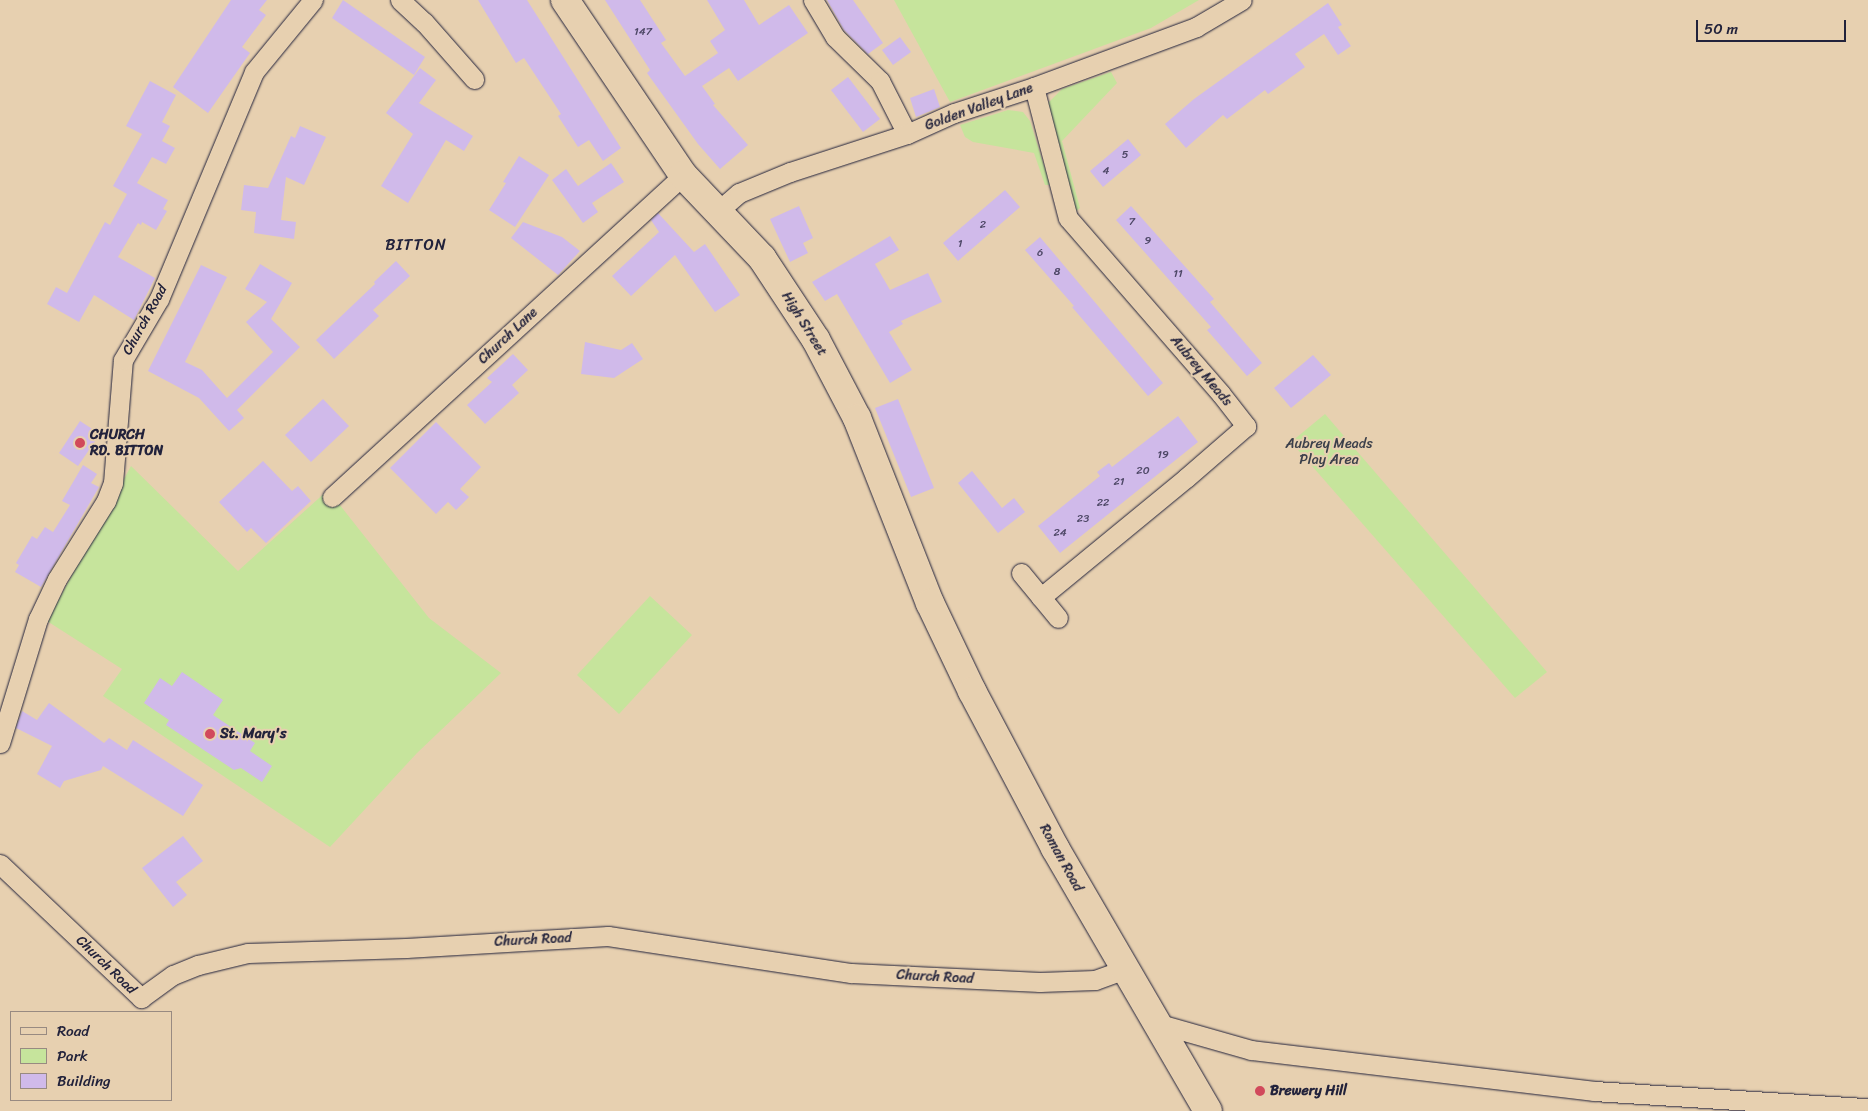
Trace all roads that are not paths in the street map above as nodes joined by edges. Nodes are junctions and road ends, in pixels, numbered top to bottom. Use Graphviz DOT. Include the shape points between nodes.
graph roads {
  1 [pos="313,0"];
  2 [pos="400,0"];
  3 [pos="565,0"];
  4 [pos="813,0"];
  5 [pos="1242,0"];
  6 [pos="474,79"];
  7 [pos="1034,87"];
  8 [pos="907,134"];
  9 [pos="683,175"];
  10 [pos="716,212"];
  11 [pos="332,497"];
  12 [pos="1021,573"];
  13 [pos="1041,597"];
  14 [pos="1058,618"];
  15 [pos="972,691"];
  16 [pos="0,743"];
  17 [pos="0,864"];
  18 [pos="1125,969"];
  19 [pos="1156,1023"];
  20 [pos="1868,1108"];
  21 [pos="1208,1111"];
  1 -- 16 [label="street, Church Road" via="254,72 159,300 124,360 113,483 106,501 58,579 38,619"];
  2 -- 6 [label="street"];
  3 -- 9 [label="main road, High Street"];
  4 -- 8 [label="street" via="835,37 880,81"];
  5 -- 7 [label="street, Golden Valley Lane" via="1196,27"];
  7 -- 8 [label="street, Golden Valley Lane" via="954,113"];
  7 -- 13 [label="street, Aubrey Meads" via="1068,218 1222,394 1246,426"];
  8 -- 10 [label="street, Golden Valley Lane" via="790,172 739,193"];
  9 -- 10 [label="main road, High Street"];
  9 -- 11 [label="street, Church Lane"];
  10 -- 15 [label="main road, High Street" via="762,258 816,340 857,418 930,604"];
  12 -- 13 [label="street"];
  13 -- 14 [label="street"];
  15 -- 18 [label="main road, Roman Road" via="1055,848"];
  17 -- 18 [label="street, Church Road" via="141,998 173,975 198,965 248,953 608,936 851,973 1040,982 1095,980"];
  18 -- 19 [label="main road, Roman Road"];
  19 -- 20 [label="street" via="1251,1050 1594,1091"];
  19 -- 21 [label="main road, Roman Road"];
}
